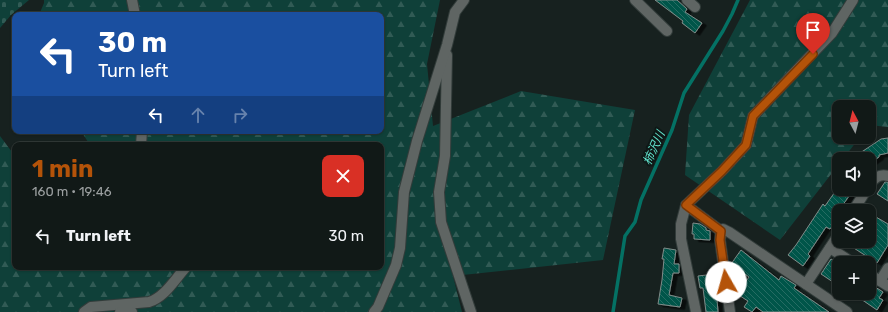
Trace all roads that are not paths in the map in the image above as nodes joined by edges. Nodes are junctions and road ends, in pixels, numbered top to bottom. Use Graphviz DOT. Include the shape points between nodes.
graph roads {
  1 [pos="132,0"];
  2 [pos="464,0"];
  3 [pos="635,0"];
  4 [pos="687,0"];
  5 [pos="853,0"];
  6 [pos="695,7"];
  7 [pos="134,12"];
  8 [pos="667,31"];
  9 [pos="447,45"];
  10 [pos="888,176"];
  11 [pos="876,177"];
  12 [pos="686,205"];
  13 [pos="721,231"];
  14 [pos="832,245"];
  15 [pos="830,248"];
  16 [pos="842,256"];
  17 [pos="888,268"];
  18 [pos="183,270"];
  19 [pos="806,284"];
  20 [pos="884,284"];
  21 [pos="731,311"];
  22 [pos="84,312"];
  23 [pos="120,312"];
  24 [pos="132,312"];
  25 [pos="374,312"];
  26 [pos="471,312"];
  27 [pos="696,312"];
  28 [pos="847,312"];
  1 -- 7 [label="street"];
  2 -- 9 [label="street" via="455,12"];
  3 -- 8 [label="street"];
  4 -- 6 [label="street"];
  5 -- 12 [label="street" via="832,33 753,116 746,145"];
  9 -- 25 [label="street" via="404,192 400,248 396,265"];
  9 -- 26 [label="street" via="445,156 439,192 441,222"];
  10 -- 11 [label="street"];
  12 -- 13 [label="street"];
  12 -- 27 [label="street" via="681,224 681,239"];
  13 -- 19 [label="street" via="723,229 729,232"];
  13 -- 21 [label="street" via="720,240"];
  14 -- 15 [label="street"];
  15 -- 16 [label="street"];
  15 -- 19 [label="street"];
  17 -- 20 [label="street"];
  18 -- 22 [label="street" via="154,300 91,307"];
  19 -- 28 [label="street"];
  23 -- 24 [label="street"];
}
